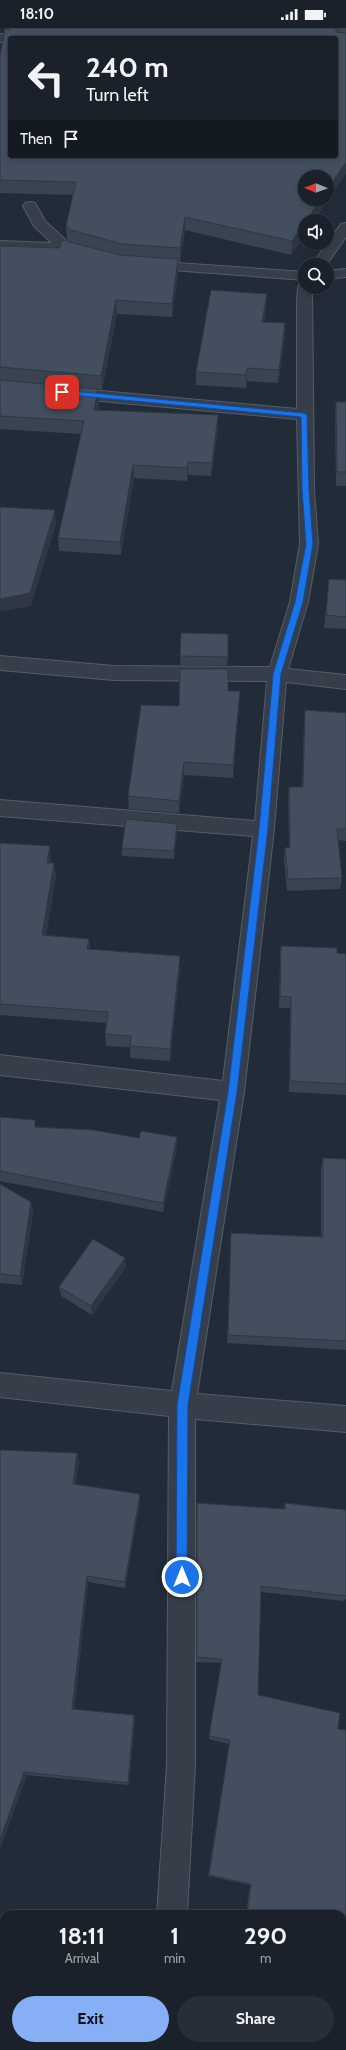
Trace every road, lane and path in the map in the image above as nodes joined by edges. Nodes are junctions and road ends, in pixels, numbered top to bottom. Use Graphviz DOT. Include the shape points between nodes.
graph roads {
  1 [pos="30,206"];
  2 [pos="346,228"];
  3 [pos="0,244"];
  4 [pos="66,248"];
  5 [pos="100,257"];
  6 [pos="324,258"];
  7 [pos="136,264"];
  8 [pos="346,273"];
  9 [pos="334,274"];
  10 [pos="298,276"];
  11 [pos="305,294"];
  12 [pos="55,392"];
  13 [pos="304,415"];
  14 [pos="0,663"];
  15 [pos="277,674"];
  16 [pos="346,682"];
  17 [pos="0,808"];
  18 [pos="264,829"];
  19 [pos="0,1065"];
  20 [pos="233,1092"];
  21 [pos="0,1385"];
  22 [pos="182,1405"];
  23 [pos="346,1419"];
  24 [pos="172,1910"];
  1 -- 4 [label="street" via="39,223"];
  2 -- 6 [label="street"];
  3 -- 4 [label="street"];
  4 -- 5 [label="street"];
  7 -- 10 [label="street"];
  8 -- 9 [label="street"];
  11 -- 13 [label="street"];
  12 -- 13 [label="street"];
  13 -- 15 [label="street" via="309,544 299,602"];
  14 -- 15 [label="street" via="114,673"];
  15 -- 16 [label="street"];
  15 -- 18 [label="street"];
  17 -- 18 [label="street"];
  18 -- 20 [label="street"];
  19 -- 20 [label="street"];
  20 -- 22 [label="street"];
  21 -- 22 [label="street"];
  22 -- 23 [label="street"];
  22 -- 24 [label="street" via="181,1765"];
}
